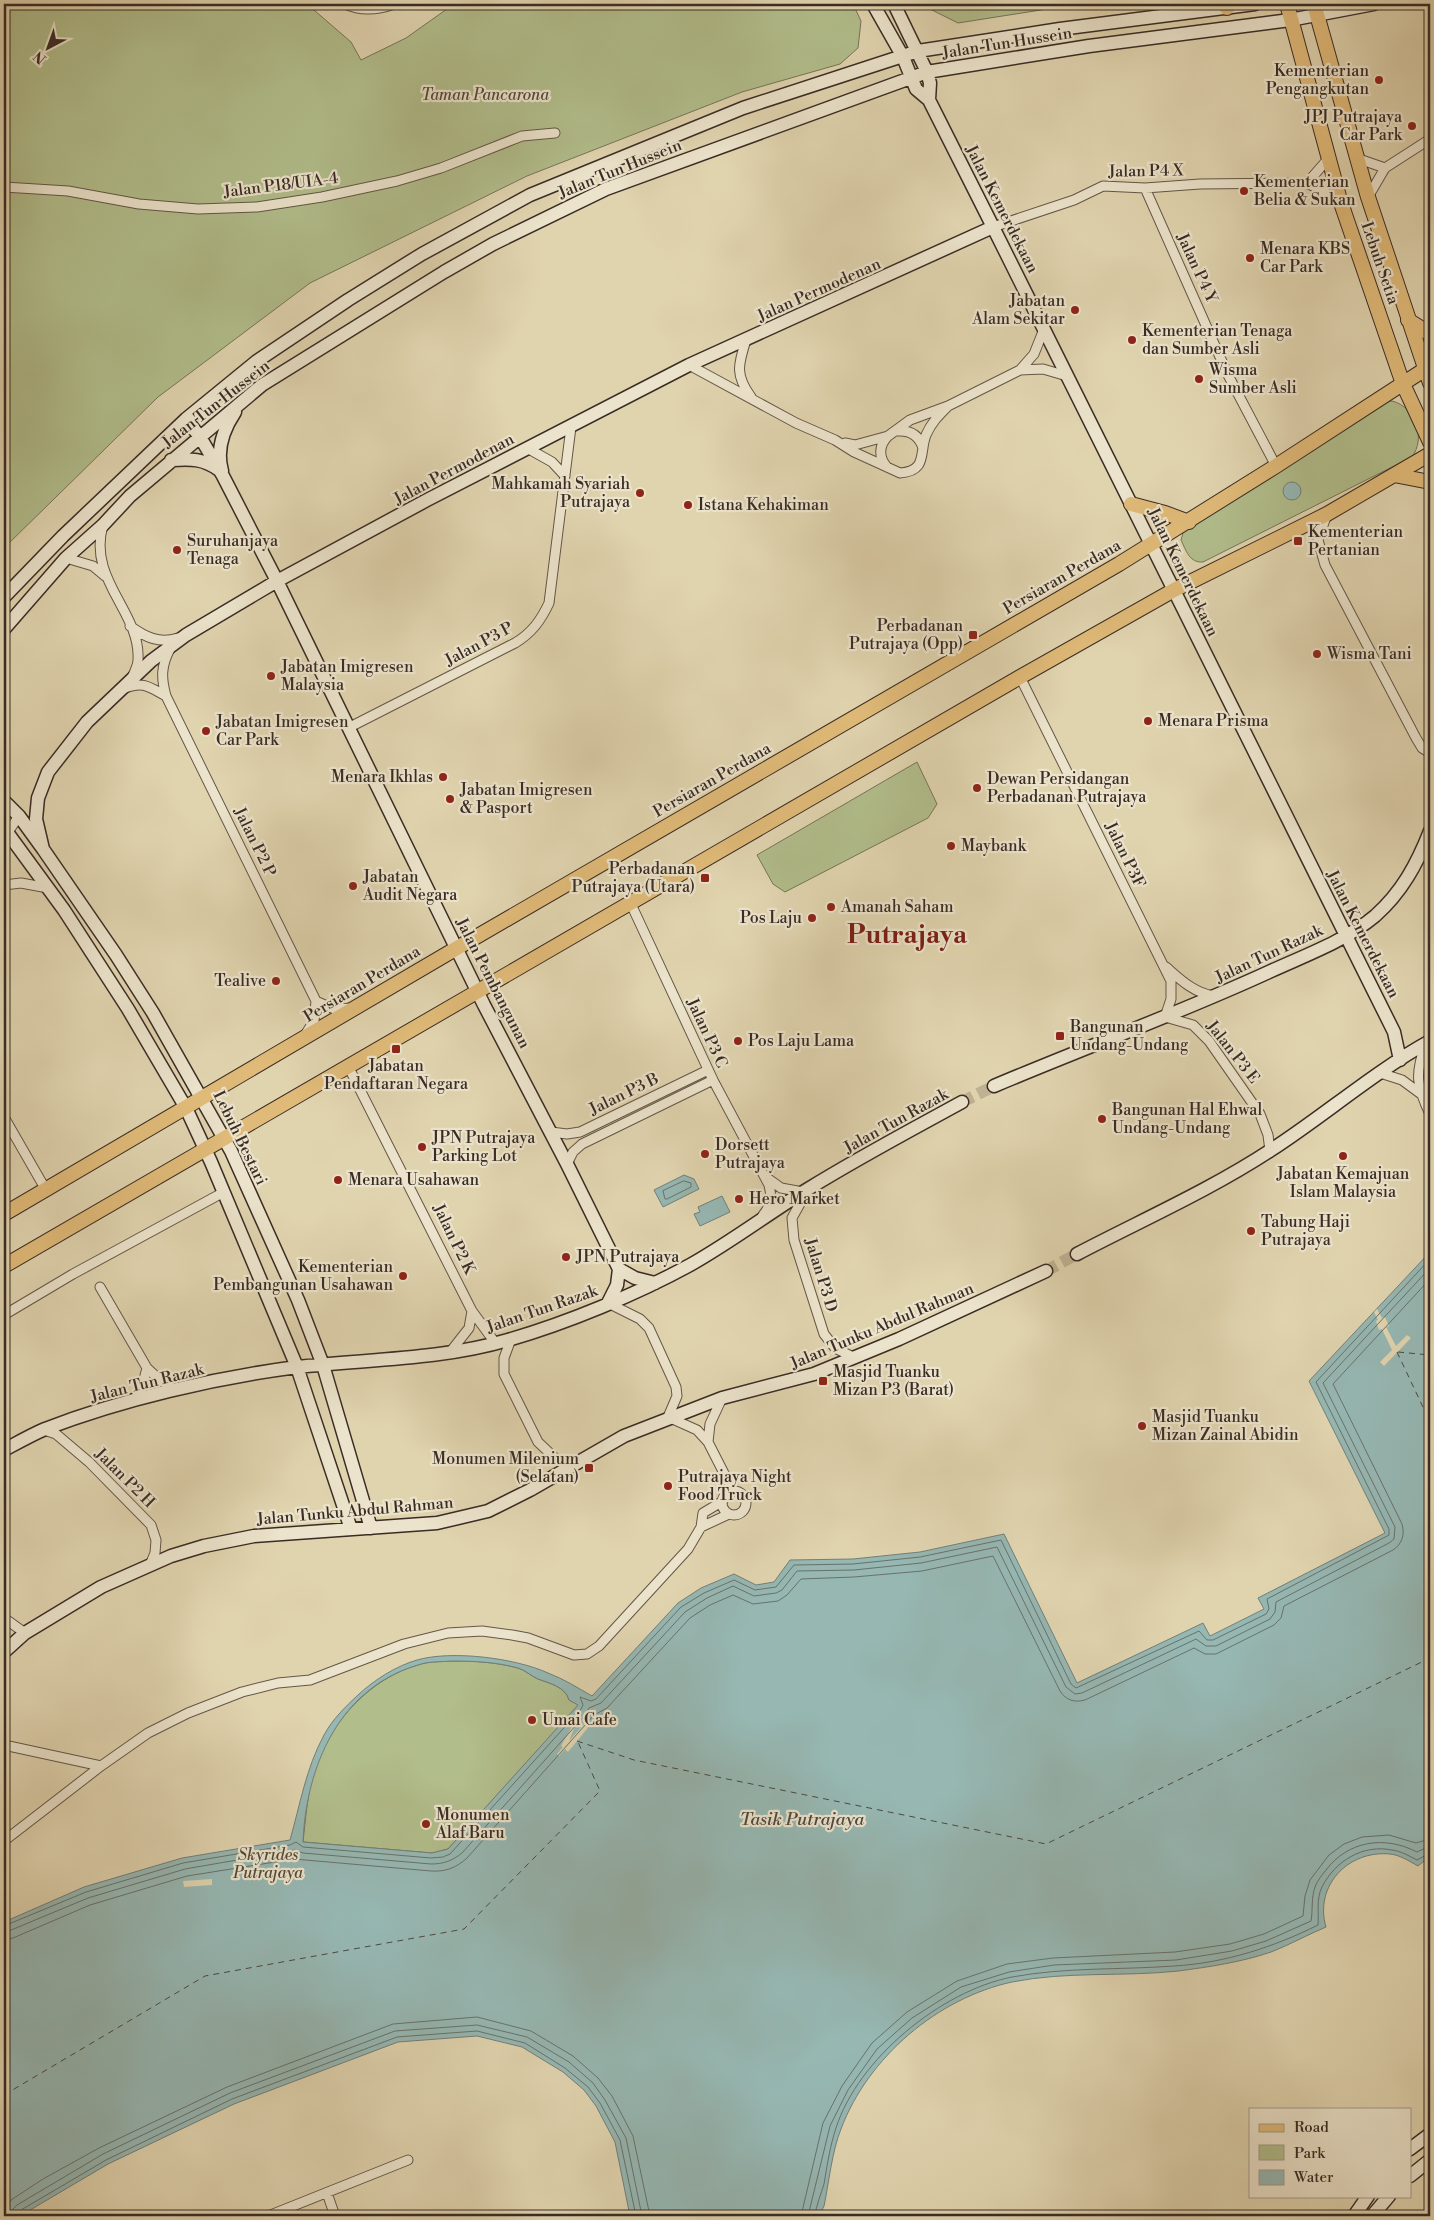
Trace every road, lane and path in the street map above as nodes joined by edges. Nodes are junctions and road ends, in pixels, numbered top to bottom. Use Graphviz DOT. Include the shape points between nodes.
graph roads {
  1 [pos="345,4"];
  2 [pos="394,4"];
  3 [pos="873,4"];
  4 [pos="894,4"];
  5 [pos="1255,4"];
  6 [pos="1287,4"];
  7 [pos="1374,4"];
  8 [pos="1229,6"];
  9 [pos="1315,10"];
  10 [pos="1290,20"];
  11 [pos="918,51"];
  12 [pos="903,57"];
  13 [pos="927,72"];
  14 [pos="912,77"];
  15 [pos="929,100"];
  16 [pos="555,133"];
  17 [pos="1430,139"];
  18 [pos="1356,158"];
  19 [pos="1328,159"];
  20 [pos="1385,168"];
  21 [pos="1307,183"];
  22 [pos="4,187"];
  23 [pos="1145,188"];
  24 [pos="1368,197"];
  25 [pos="1340,200"];
  26 [pos="993,227"];
  27 [pos="1408,320"];
  28 [pos="1044,329"];
  29 [pos="1430,334"];
  30 [pos="746,340"];
  31 [pos="689,366"];
  32 [pos="1427,367"];
  33 [pos="1020,370"];
  34 [pos="1067,376"];
  35 [pos="1430,383"];
  36 [pos="1402,384"];
  37 [pos="262,385"];
  38 [pos="753,399"];
  39 [pos="948,406"];
  40 [pos="186,419"];
  41 [pos="571,427"];
  42 [pos="897,431"];
  43 [pos="888,436"];
  44 [pos="200,437"];
  45 [pos="835,440"];
  46 [pos="1430,442"];
  47 [pos="527,448"];
  48 [pos="923,451"];
  49 [pos="1430,454"];
  50 [pos="171,460"];
  51 [pos="1276,466"];
  52 [pos="888,469"];
  53 [pos="221,473"];
  54 [pos="1394,475"];
  55 [pos="566,476"];
  56 [pos="1430,482"];
  57 [pos="1132,504"];
  58 [pos="1327,514"];
  59 [pos="1189,522"];
  60 [pos="103,525"];
  61 [pos="1150,546"];
  62 [pos="66,558"];
  63 [pos="105,576"];
  64 [pos="277,581"];
  65 [pos="1174,590"];
  66 [pos="4,597"];
  67 [pos="130,626"];
  68 [pos="4,629"];
  69 [pos="186,635"];
  70 [pos="173,644"];
  71 [pos="1020,677"];
  72 [pos="126,686"];
  73 [pos="166,696"];
  74 [pos="348,728"];
  75 [pos="1430,753"];
  76 [pos="4,801"];
  77 [pos="19,816"];
  78 [pos="1430,831"];
  79 [pos="5,833"];
  80 [pos="43,849"];
  81 [pos="4,885"];
  82 [pos="50,890"];
  83 [pos="630,902"];
  84 [pos="1345,936"];
  85 [pos="457,948"];
  86 [pos="1164,965"];
  87 [pos="478,990"];
  88 [pos="1216,997"];
  89 [pos="316,1001"];
  90 [pos="357,1007"];
  91 [pos="1165,1017"];
  92 [pos="302,1040"];
  93 [pos="1428,1042"];
  94 [pos="1400,1060"];
  95 [pos="348,1066"];
  96 [pos="708,1070"];
  97 [pos="1380,1073"];
  98 [pos="713,1080"];
  99 [pos="994,1086"];
  100 [pos="1421,1094"];
  101 [pos="203,1098"];
  102 [pos="962,1102"];
  103 [pos="186,1108"];
  104 [pos="1430,1114"];
  105 [pos="4,1117"];
  106 [pos="551,1132"];
  107 [pos="224,1138"];
  108 [pos="206,1148"];
  109 [pos="1270,1151"];
  110 [pos="567,1164"];
  111 [pos="764,1174"];
  112 [pos="46,1190"];
  113 [pos="806,1191"];
  114 [pos="224,1192"];
  115 [pos="4,1214"];
  116 [pos="756,1223"];
  117 [pos="1077,1254"];
  118 [pos="4,1266"];
  119 [pos="619,1269"];
  120 [pos="1046,1271"];
  121 [pos="655,1283"];
  122 [pos="100,1287"];
  123 [pos="608,1303"];
  124 [pos="472,1311"];
  125 [pos="4,1315"];
  126 [pos="511,1339"];
  127 [pos="496,1344"];
  128 [pos="451,1351"];
  129 [pos="855,1358"];
  130 [pos="323,1365"];
  131 [pos="297,1367"];
  132 [pos="147,1368"];
  133 [pos="174,1390"];
  134 [pos="722,1398"];
  135 [pos="132,1402"];
  136 [pos="668,1418"];
  137 [pos="44,1430"];
  138 [pos="708,1442"];
  139 [pos="4,1450"];
  140 [pos="574,1465"];
  141 [pos="733,1492"];
  142 [pos="723,1501"];
  143 [pos="729,1514"];
  144 [pos="701,1527"];
  145 [pos="350,1528"];
  146 [pos="371,1528"];
  147 [pos="150,1565"];
  148 [pos="4,1618"];
  149 [pos="25,1633"];
  150 [pos="4,1652"];
  151 [pos="4,1745"];
  152 [pos="101,1766"];
  153 [pos="4,1841"];
  154 [pos="1430,2134"];
  155 [pos="1412,2148"];
  156 [pos="408,2160"];
  157 [pos="1430,2160"];
  158 [pos="1412,2174"];
  159 [pos="327,2193"];
  160 [pos="1367,2198"];
  161 [pos="1387,2198"];
  162 [pos="268,2216"];
  163 [pos="335,2216"];
  164 [pos="1354,2216"];
  165 [pos="1372,2216"];
  1 -- 2 [label="street" via="357,9"];
  3 -- 12 [label="street, Jalan Kemerdekaan"];
  4 -- 11 [label="street, Jalan Kemerdekaan"];
  5 -- 8 [label="street, Jalan Tun Hussein"];
  6 -- 10 [label="main road, Lebuh Setia"];
  7 -- 9 [label="street, Jalan Tun Hussein"];
  8 -- 11 [label="street, Jalan Tun Hussein"];
  9 -- 10 [label="street, Jalan Tun Hussein"];
  9 -- 18 [label="main road, Lebuh Setia"];
  10 -- 13 [label="street, Jalan Tun Hussein" via="1089,46"];
  10 -- 19 [label="main road, Lebuh Setia"];
  11 -- 12 [label="street, Jalan Tun Hussein"];
  11 -- 13 [label="street, Jalan Kemerdekaan"];
  12 -- 14 [label="street, Jalan Kemerdekaan"];
  12 -- 40 [label="street, Jalan Tun Hussein" via="743,108 530,195 422,254 348,300 258,361"];
  13 -- 14 [label="street, Jalan Tun Hussein"];
  13 -- 15 [label="street, Jalan Kemerdekaan"];
  14 -- 15 [label="street, Jalan Kemerdekaan" via="916,89"];
  14 -- 37 [label="street, Jalan Tun Hussein" via="606,189 493,244"];
  15 -- 26 [label="street, Jalan Kemerdekaan"];
  16 -- 22 [label="street, Jalan P18/UIA-4" via="522,136 441,168 397,181 257,207 198,209 139,204 68,191"];
  17 -- 20 [label="street"];
  18 -- 20 [label="street"];
  18 -- 24 [label="main road, Lebuh Setia"];
  19 -- 21 [label="street"];
  19 -- 25 [label="main road, Lebuh Setia"];
  20 -- 24 [label="street"];
  21 -- 23 [label="street, Jalan P4 X"];
  21 -- 25 [label="street, Jalan P4 X"];
  23 -- 26 [label="street, Jalan P4 X" via="1103,186 1074,200"];
  23 -- 51 [label="street, Jalan P4 Y" via="1228,375"];
  24 -- 27 [label="main road, Lebuh Setia"];
  25 -- 36 [label="main road, Lebuh Setia"];
  26 -- 28 [label="street, Jalan Kemerdekaan"];
  26 -- 30 [label="street, Jalan Permodenan"];
  27 -- 29 [label="main road"];
  27 -- 32 [label="main road, Lebuh Setia"];
  28 -- 33 [label="street" via="1034,354"];
  28 -- 34 [label="street, Jalan Kemerdekaan"];
  30 -- 31 [label="street, Jalan Permodenan"];
  30 -- 38 [label="street" via="739,362 739,376"];
  31 -- 38 [label="street"];
  31 -- 41 [label="street, Jalan Permodenan"];
  32 -- 35 [label="main road, Lebuh Setia"];
  32 -- 36 [label="main road, Persiaran Perdana"];
  33 -- 34 [label="street" via="1043,369"];
  33 -- 39 [label="street"];
  34 -- 57 [label="street, Jalan Kemerdekaan"];
  36 -- 46 [label="main road, Lebuh Setia"];
  36 -- 51 [label="main road, Persiaran Perdana"];
  37 -- 44 [label="street, Jalan Tun Hussein"];
  37 -- 53 [label="street" via="234,413 222,435"];
  38 -- 45 [label="street"];
  39 -- 42 [label="street" via="910,420"];
  39 -- 48 [label="street" via="925,436"];
  40 -- 44 [label="street, Jalan Pembangunan"];
  40 -- 66 [label="street, Jalan Tun Hussein" via="62,536"];
  41 -- 47 [label="street, Jalan Permodenan"];
  41 -- 55 [label="street, Jalan P3 P"];
  42 -- 43 [label="street"];
  42 -- 48 [label="street" via="914,435"];
  43 -- 45 [label="street" via="855,445"];
  43 -- 52 [label="street" via="880,452"];
  44 -- 50 [label="street, Jalan Tun Hussein"];
  44 -- 53 [label="street, Jalan Pembangunan"];
  45 -- 52 [label="street"];
  47 -- 55 [label="street" via="552,462"];
  47 -- 64 [label="street, Jalan Permodenan"];
  48 -- 52 [label="street" via="921,462 912,470 900,473"];
  49 -- 54 [label="main road"];
  50 -- 53 [label="street" via="196,459 210,463"];
  50 -- 60 [label="street, Jalan Tun Hussein"];
  51 -- 59 [label="main road, Persiaran Perdana"];
  53 -- 64 [label="street, Jalan Pembangunan"];
  54 -- 56 [label="main road"];
  54 -- 58 [label="main road"];
  55 -- 74 [label="street, Jalan P3 P" via="549,603 536,626 515,643"];
  57 -- 59 [label="main road"];
  57 -- 61 [label="street, Jalan Kemerdekaan"];
  58 -- 65 [label="main road"];
  58 -- 75 [label="street" via="1318,540 1325,565 1416,738"];
  59 -- 61 [label="main road, Persiaran Perdana"];
  60 -- 62 [label="street, Jalan Tun Hussein"];
  60 -- 63 [label="street" via="99,546"];
  61 -- 65 [label="street, Jalan Kemerdekaan"];
  61 -- 85 [label="main road, Persiaran Perdana"];
  62 -- 63 [label="street" via="93,566"];
  62 -- 68 [label="street, Jalan Tun Hussein"];
  63 -- 67 [label="street"];
  64 -- 69 [label="street, Jalan Permodenan"];
  64 -- 74 [label="street, Jalan Pembangunan"];
  65 -- 71 [label="main road"];
  65 -- 84 [label="street, Jalan Kemerdekaan"];
  67 -- 69 [label="street" via="154,640 167,641"];
  67 -- 72 [label="street" via="137,644 138,661"];
  69 -- 70 [label="street, Jalan Permodenan"];
  70 -- 72 [label="street, Jalan Permodenan"];
  70 -- 73 [label="street, Jalan P2 P" via="161,677"];
  71 -- 83 [label="main road"];
  71 -- 86 [label="street, Jalan P3F"];
  72 -- 73 [label="street" via="146,686"];
  72 -- 80 [label="street, Jalan Permodenan" via="87,722 48,772 38,798 36,819"];
  73 -- 89 [label="street, Jalan P2 P"];
  74 -- 85 [label="street, Jalan Pembangunan"];
  76 -- 77 [label="street, Lebuh Bestari"];
  77 -- 79 [label="street"];
  77 -- 80 [label="street, Lebuh Bestari"];
  78 -- 84 [label="street, Jalan Tun Razak" via="1420,857 1400,890 1376,914"];
  79 -- 82 [label="street"];
  80 -- 101 [label="street, Lebuh Bestari" via="154,1013"];
  81 -- 82 [label="street" via="20,882"];
  82 -- 103 [label="street" via="128,1009"];
  83 -- 87 [label="main road"];
  83 -- 96 [label="street, Jalan P3 C"];
  84 -- 88 [label="street, Jalan Tun Razak"];
  84 -- 94 [label="street, Jalan Kemerdekaan" via="1394,1032"];
  85 -- 87 [label="street, Jalan Pembangunan"];
  85 -- 90 [label="main road, Persiaran Perdana"];
  86 -- 88 [label="street, Jalan P3F" via="1190,988"];
  86 -- 91 [label="street, Jalan P3F" via="1172,989"];
  87 -- 95 [label="main road"];
  87 -- 106 [label="street, Jalan Pembangunan"];
  88 -- 91 [label="street, Jalan Tun Razak"];
  89 -- 90 [label="street" via="334,1009"];
  89 -- 92 [label="street" via="314,1021"];
  90 -- 92 [label="main road, Persiaran Perdana"];
  91 -- 99 [label="street, Jalan Tun Razak"];
  91 -- 109 [label="street, Jalan P3 E" via="1193,1025 1209,1041 1260,1114"];
  92 -- 101 [label="main road, Persiaran Perdana"];
  93 -- 94 [label="street"];
  93 -- 100 [label="street" via="1417,1071"];
  94 -- 97 [label="street"];
  95 -- 107 [label="main road"];
  95 -- 124 [label="street, Jalan P2 K"];
  96 -- 98 [label="street, Jalan P3 C"];
  96 -- 106 [label="street, Jalan P3 B" via="580,1132"];
  97 -- 100 [label="street" via="1402,1080"];
  97 -- 109 [label="street"];
  98 -- 110 [label="street, Jalan P3 B" via="582,1144"];
  98 -- 111 [label="street, Jalan P3 C"];
  100 -- 104 [label="street"];
  101 -- 103 [label="main road, Persiaran Perdana"];
  101 -- 107 [label="street, Lebuh Bestari"];
  102 -- 113 [label="street, Jalan Tun Razak"];
  103 -- 108 [label="street"];
  103 -- 112 [label="main road, Persiaran Perdana"];
  105 -- 112 [label="street"];
  106 -- 110 [label="street, Jalan Pembangunan"];
  107 -- 108 [label="main road"];
  107 -- 130 [label="street, Lebuh Bestari" via="298,1300"];
  108 -- 114 [label="street"];
  108 -- 118 [label="main road"];
  109 -- 117 [label="street"];
  110 -- 119 [label="street, Jalan Pembangunan"];
  111 -- 113 [label="street, Jalan P3 C" via="781,1188"];
  111 -- 116 [label="street, Jalan P3 C" via="772,1200"];
  112 -- 115 [label="main road, Persiaran Perdana"];
  113 -- 116 [label="street, Jalan Tun Razak"];
  113 -- 129 [label="street, Jalan P3 D" via="792,1218 794,1240 824,1334 835,1348"];
  114 -- 125 [label="street"];
  114 -- 131 [label="street"];
  116 -- 121 [label="street, Jalan Tun Razak" via="714,1251"];
  119 -- 121 [label="street" via="635,1278"];
  119 -- 123 [label="street" via="617,1285"];
  120 -- 129 [label="street, Jalan Tunku Abdul Rahman"];
  121 -- 123 [label="street, Jalan Tun Razak"];
  122 -- 132 [label="street"];
  123 -- 126 [label="street, Jalan Tun Razak"];
  123 -- 136 [label="street" via="640,1319 649,1328 676,1387"];
  124 -- 127 [label="street, Jalan P2 K"];
  124 -- 128 [label="street" via="469,1328"];
  126 -- 127 [label="street, Jalan Tun Razak"];
  126 -- 140 [label="street" via="504,1358 504,1374 538,1442 556,1459"];
  127 -- 128 [label="street, Jalan Tun Razak"];
  128 -- 130 [label="street, Jalan Tun Razak"];
  129 -- 134 [label="street, Jalan Tunku Abdul Rahman" via="793,1381"];
  130 -- 131 [label="street, Jalan Tun Razak"];
  130 -- 146 [label="street, Lebuh Bestari"];
  131 -- 133 [label="street, Jalan Tun Razak"];
  131 -- 145 [label="street"];
  132 -- 133 [label="street"];
  132 -- 135 [label="street" via="138,1396"];
  133 -- 135 [label="street, Jalan Tun Razak"];
  134 -- 136 [label="street, Jalan Tunku Abdul Rahman"];
  134 -- 138 [label="street" via="710,1424"];
  135 -- 137 [label="street, Jalan Tun Razak"];
  136 -- 138 [label="street" via="697,1430"];
  136 -- 140 [label="street, Jalan Tunku Abdul Rahman" via="624,1436"];
  137 -- 139 [label="street, Jalan Tun Razak"];
  137 -- 147 [label="street, Jalan P2 H" via="56,1434 88,1462 151,1525 156,1540"];
  138 -- 141 [label="street"];
  140 -- 146 [label="street, Jalan Tunku Abdul Rahman" via="505,1504 481,1513 437,1524"];
  141 -- 142 [label="street" via="727,1494"];
  141 -- 143 [label="street" via="742,1494 746,1503 738,1514"];
  142 -- 143 [label="street"];
  142 -- 144 [label="street" via="703,1513"];
  143 -- 144 [label="street"];
  144 -- 152 [label="street" via="688,1549 594,1650 581,1656 528,1638 499,1633 465,1631 418,1640 310,1680 257,1688 218,1700 168,1722"];
  145 -- 146 [label="street, Jalan Tunku Abdul Rahman"];
  145 -- 147 [label="street, Jalan Tunku Abdul Rahman" via="254,1536 204,1546"];
  147 -- 149 [label="street, Jalan Tunku Abdul Rahman" via="101,1587"];
  148 -- 149 [label="street"];
  149 -- 150 [label="street, Jalan Tunku Abdul Rahman"];
  151 -- 152 [label="street"];
  152 -- 153 [label="street"];
  154 -- 155 [label="street"];
  156 -- 159 [label="street"];
  157 -- 158 [label="street"];
  159 -- 162 [label="street"];
  159 -- 163 [label="street"];
  160 -- 164 [label="street"];
  161 -- 165 [label="street"];
}
